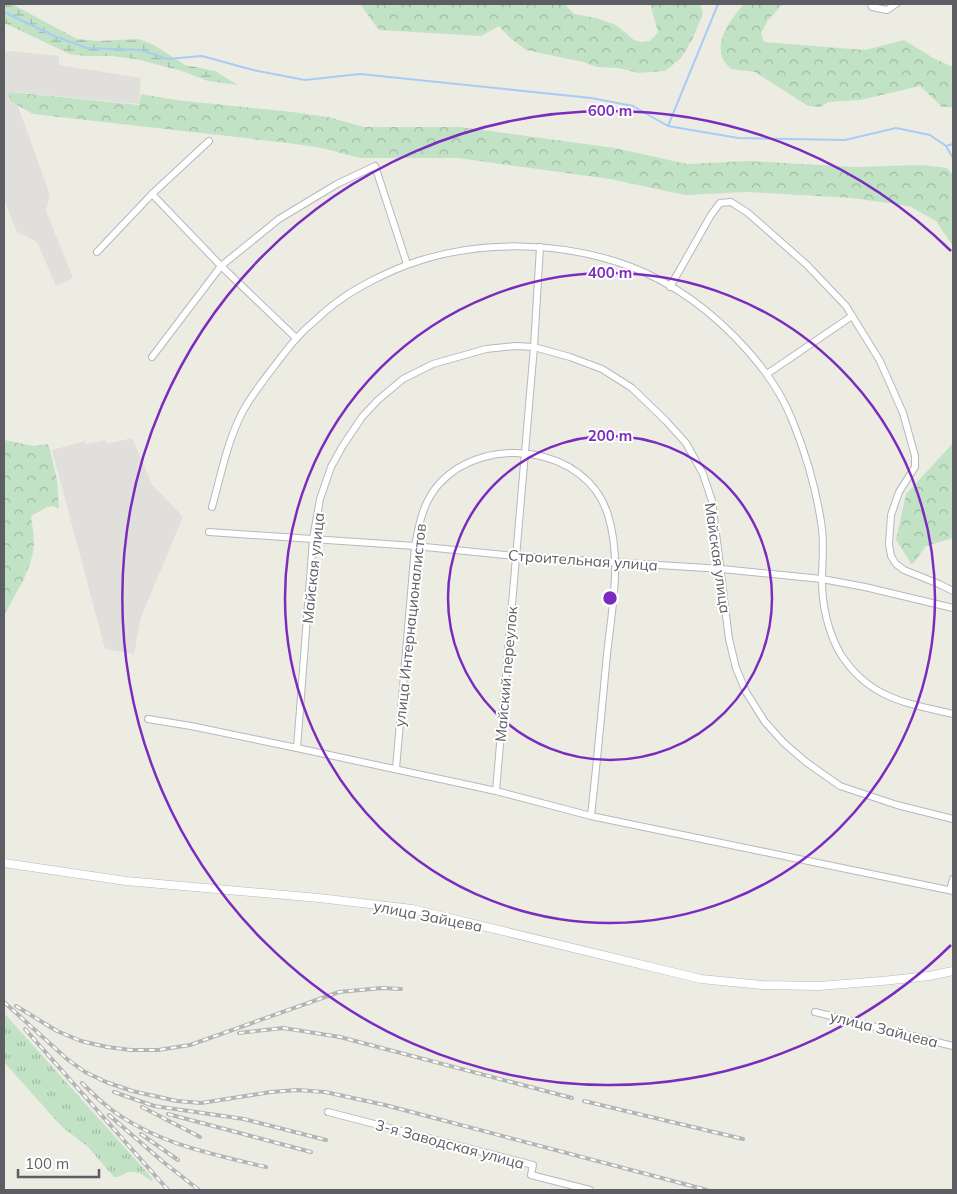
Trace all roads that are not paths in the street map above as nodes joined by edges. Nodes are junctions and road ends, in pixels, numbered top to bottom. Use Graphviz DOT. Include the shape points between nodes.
graph roads {
  1 [pos="871,4"];
  2 [pos="896,4"];
  3 [pos="209,140"];
  4 [pos="152,194"];
  5 [pos="540,247"];
  6 [pos="98,252"];
  7 [pos="407,264"];
  8 [pos="221,266"];
  9 [pos="670,287"];
  10 [pos="852,316"];
  11 [pos="296,338"];
  12 [pos="534,347"];
  13 [pos="152,357"];
  14 [pos="767,374"];
  15 [pos="524,453"];
  16 [pos="212,507"];
  17 [pos="210,532"];
  18 [pos="313,539"];
  19 [pos="414,546"];
  20 [pos="516,556"];
  21 [pos="616,563"];
  22 [pos="722,569"];
  23 [pos="822,579"];
  24 [pos="953,592"];
  25 [pos="953,608"];
  26 [pos="953,714"];
  27 [pos="148,719"];
  28 [pos="297,748"];
  29 [pos="396,769"];
  30 [pos="496,791"];
  31 [pos="591,816"];
  32 [pos="953,819"];
  33 [pos="4,863"];
  34 [pos="953,879"];
  35 [pos="952,891"];
  36 [pos="953,971"];
  37 [pos="815,1012"];
  38 [pos="953,1046"];
  39 [pos="328,1112"];
  40 [pos="590,1190"];
  1 -- 2 [label="street" via="888,10"];
  3 -- 4 [label="street"];
  4 -- 6 [label="street"];
  4 -- 8 [label="street"];
  5 -- 7 [label="street" via="488,247"];
  5 -- 9 [label="street" via="592,255 631,267"];
  5 -- 12 [label="street, Майский переулок"];
  7 -- 8 [label="street" via="375,166 337,184 279,219"];
  7 -- 11 [label="street" via="342,298"];
  8 -- 11 [label="street"];
  8 -- 13 [label="street"];
  9 -- 10 [label="street" via="711,215 720,204 731,202 807,265"];
  9 -- 14 [label="street" via="706,310 733,334"];
  10 -- 14 [label="street"];
  10 -- 24 [label="street" via="880,361 903,414 915,456 915,467 899,492 891,515 891,556 904,570"];
  11 -- 16 [label="street" via="243,411 229,442"];
  12 -- 15 [label="street, Майский переулок"];
  12 -- 18 [label="street, Майская улица" via="486,349 457,356 402,379 362,417 342,447 320,499"];
  12 -- 22 [label="street, Майская улица" via="602,369 632,388 686,443 703,474 712,502"];
  14 -- 23 [label="street" via="792,418 815,484 822,531"];
  15 -- 19 [label="street, улица Интернационалистов" via="481,457 451,473 427,501"];
  15 -- 20 [label="street, Майский переулок"];
  15 -- 21 [label="street, улица Интернационалистов" via="564,463 590,484 608,514"];
  17 -- 18 [label="street, Строительная улица"];
  18 -- 19 [label="street, Строительная улица"];
  18 -- 28 [label="street, Майская улица"];
  19 -- 20 [label="street, Строительная улица"];
  19 -- 29 [label="street, улица Интернационалистов"];
  20 -- 21 [label="street, Строительная улица"];
  20 -- 30 [label="street, Майский переулок"];
  21 -- 22 [label="street, Строительная улица"];
  21 -- 31 [label="street, улица Интернационалистов"];
  22 -- 23 [label="street, Строительная улица"];
  22 -- 32 [label="street, Майская улица" via="729,639 736,668 746,692 765,722 784,743 840,786"];
  23 -- 25 [label="street, Строительная улица"];
  23 -- 26 [label="street" via="823,606 830,629 852,670 866,684 890,698"];
  27 -- 28 [label="street"];
  28 -- 29 [label="street"];
  29 -- 30 [label="street"];
  30 -- 31 [label="street"];
  31 -- 35 [label="street"];
  33 -- 36 [label="street, улица Зайцева" via="126,881 319,898 412,910 701,979 819,986"];
  34 -- 35 [label="street"];
  37 -- 38 [label="street, улица Зайцева"];
  39 -- 40 [label="street, 3-я Заводская улица" via="534,1165 531,1175"];
}
